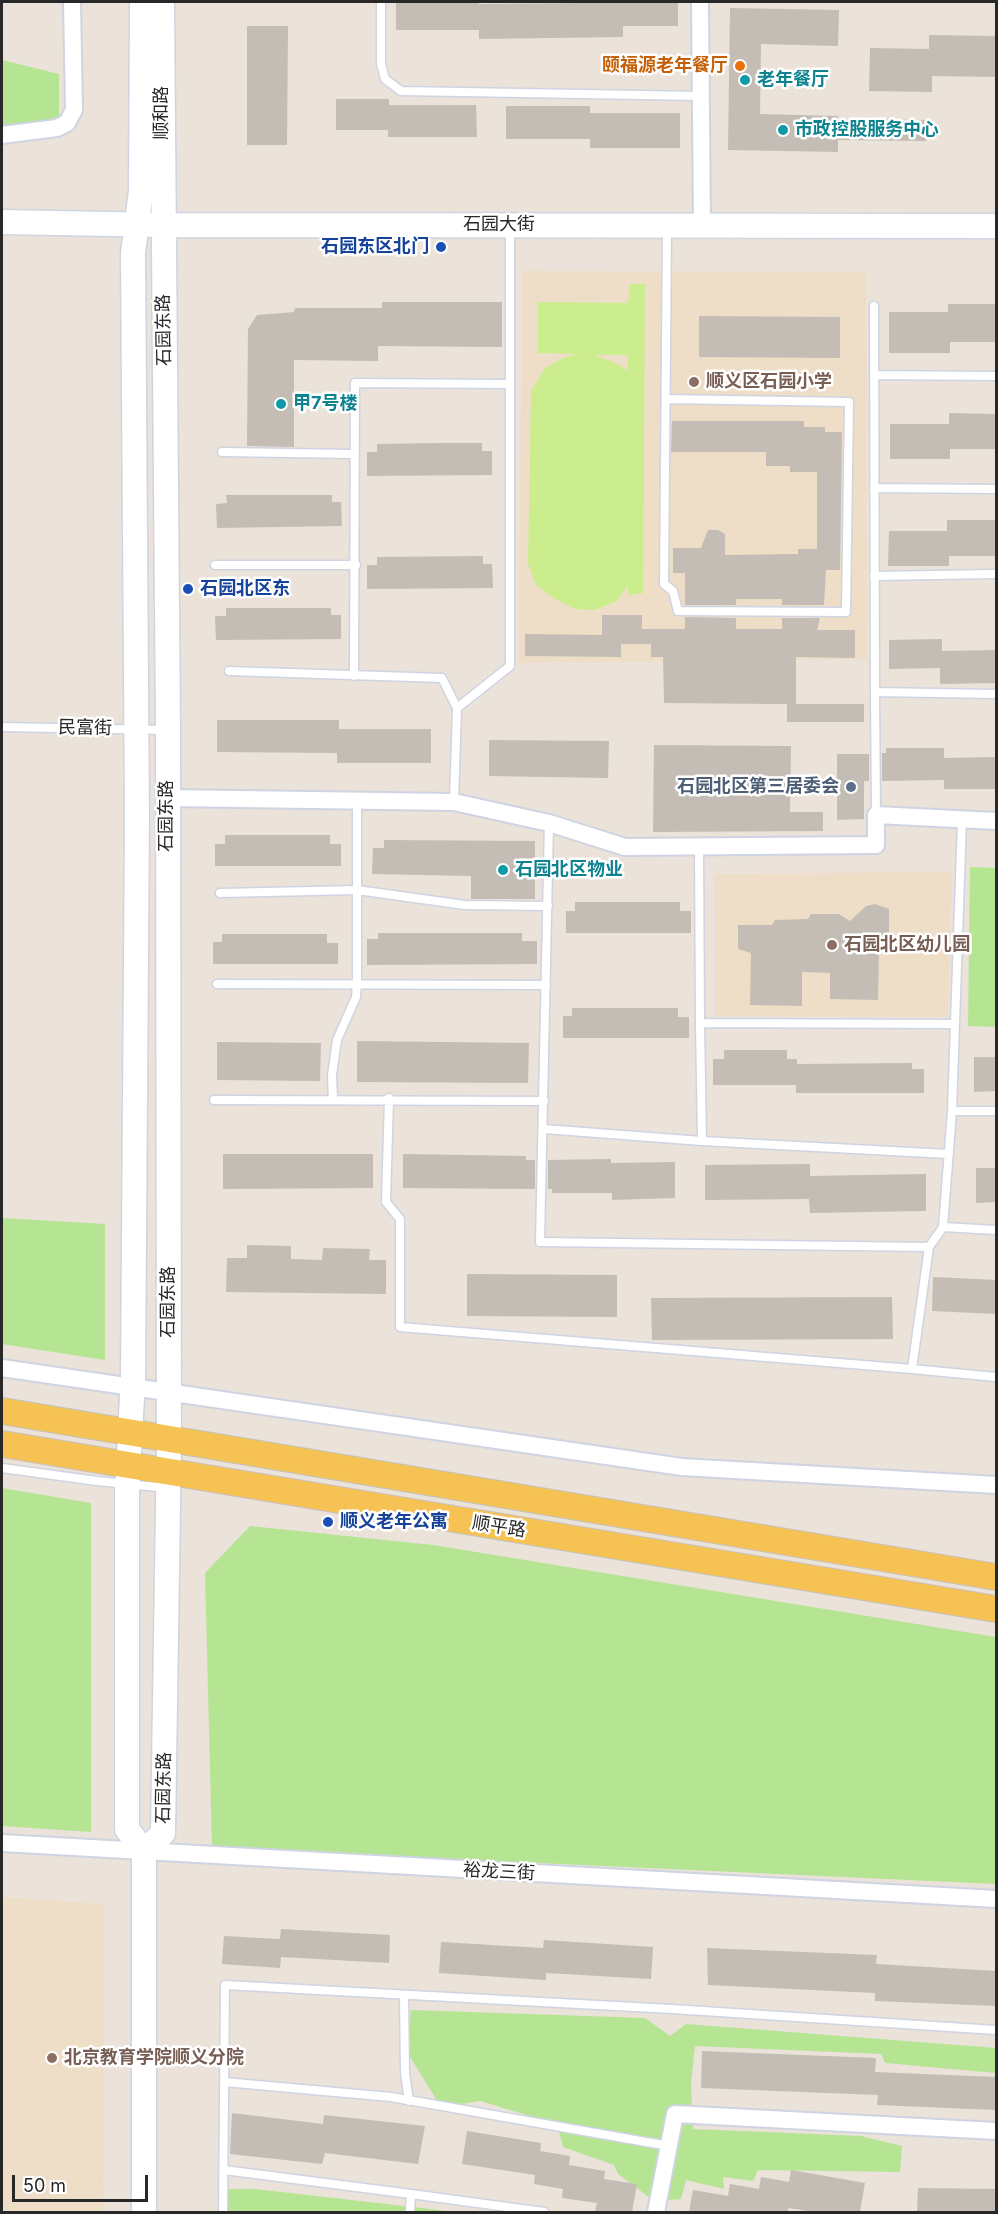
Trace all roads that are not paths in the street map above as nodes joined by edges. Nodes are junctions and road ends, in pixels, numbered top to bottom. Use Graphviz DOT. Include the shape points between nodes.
graph roads {
  1 [pos="72,2"];
  2 [pos="142,2"];
  3 [pos="162,2"];
  4 [pos="381,2"];
  5 [pos="700,2"];
  6 [pos="701,96"];
  7 [pos="2,135"];
  8 [pos="2,222"];
  9 [pos="136,224"];
  10 [pos="510,224"];
  11 [pos="163,225"];
  12 [pos="667,225"];
  13 [pos="702,225"];
  14 [pos="996,226"];
  15 [pos="874,306"];
  16 [pos="874,375"];
  17 [pos="996,376"];
  18 [pos="509,384"];
  19 [pos="666,399"];
  20 [pos="222,452"];
  21 [pos="354,454"];
  22 [pos="874,488"];
  23 [pos="996,489"];
  24 [pos="215,565"];
  25 [pos="356,566"];
  26 [pos="996,574"];
  27 [pos="874,576"];
  28 [pos="229,670"];
  29 [pos="354,676"];
  30 [pos="875,692"];
  31 [pos="996,694"];
  32 [pos="457,708"];
  33 [pos="2,727"];
  34 [pos="137,729"];
  35 [pos="168,730"];
  36 [pos="166,798"];
  37 [pos="357,800"];
  38 [pos="454,802"];
  39 [pos="876,815"];
  40 [pos="963,820"];
  41 [pos="996,821"];
  42 [pos="549,823"];
  43 [pos="699,846"];
  44 [pos="357,890"];
  45 [pos="220,893"];
  46 [pos="548,906"];
  47 [pos="357,983"];
  48 [pos="218,984"];
  49 [pos="546,985"];
  50 [pos="700,1023"];
  51 [pos="954,1024"];
  52 [pos="389,1098"];
  53 [pos="333,1099"];
  54 [pos="214,1100"];
  55 [pos="544,1101"];
  56 [pos="952,1111"];
  57 [pos="996,1111"];
  58 [pos="544,1129"];
  59 [pos="702,1141"];
  60 [pos="949,1154"];
  61 [pos="943,1227"];
  62 [pos="996,1230"];
  63 [pos="929,1247"];
  64 [pos="2,1368"];
  65 [pos="912,1370"];
  66 [pos="996,1377"];
  67 [pos="133,1386"];
  68 [pos="169,1391"];
  69 [pos="2,1411"];
  70 [pos="133,1433"];
  71 [pos="169,1438"];
  72 [pos="2,1444"];
  73 [pos="2,1468"];
  74 [pos="129,1475"];
  75 [pos="168,1480"];
  76 [pos="996,1485"];
  77 [pos="996,1577"];
  78 [pos="996,1610"];
  79 [pos="2,1843"];
  80 [pos="144,1852"];
  81 [pos="996,1899"];
  82 [pos="404,1995"];
  83 [pos="996,2031"];
  84 [pos="224,2082"];
  85 [pos="409,2100"];
  86 [pos="996,2131"];
  87 [pos="669,2146"];
  88 [pos="224,2170"];
  89 [pos="411,2194"];
  90 [pos="144,2212"];
  91 [pos="224,2212"];
  92 [pos="410,2212"];
  93 [pos="544,2212"];
  94 [pos="656,2212"];
  1 -- 7 [label="street" via="74,110 67,123 57,128"];
  2 -- 9 [label="main road, 顺和路" via="141,191"];
  3 -- 11 [label="main road, 顺和路"];
  4 -- 6 [label="lane" via="381,64 385,79 401,91"];
  5 -- 6 [label="street"];
  6 -- 13 [label="street"];
  8 -- 9 [label="main road, 石园大街"];
  9 -- 11 [label="main road, 石园大街"];
  9 -- 34 [label="main road, 石园东路" via="133,253"];
  10 -- 11 [label="main road, 石园大街"];
  10 -- 12 [label="main road, 石园大街"];
  10 -- 18 [label="lane"];
  11 -- 35 [label="main road, 石园东路"];
  12 -- 13 [label="main road, 石园大街"];
  12 -- 19 [label="lane"];
  13 -- 14 [label="main road, 石园大街"];
  15 -- 16 [label="lane"];
  16 -- 17 [label="lane"];
  16 -- 22 [label="lane"];
  18 -- 21 [label="lane" via="355,383"];
  18 -- 32 [label="lane" via="510,666"];
  19 -- 19 [label="lane" via="664,584 673,591 678,611 846,612 849,402"];
  20 -- 21 [label="lane"];
  21 -- 25 [label="lane"];
  22 -- 23 [label="lane"];
  22 -- 27 [label="lane"];
  24 -- 25 [label="lane"];
  25 -- 29 [label="lane"];
  26 -- 27 [label="lane"];
  27 -- 30 [label="lane"];
  28 -- 29 [label="lane"];
  29 -- 32 [label="lane" via="442,678"];
  30 -- 31 [label="lane"];
  30 -- 39 [label="lane"];
  32 -- 38 [label="lane"];
  33 -- 34 [label="lane, 民富街"];
  34 -- 35 [label="lane, 民富街"];
  34 -- 67 [label="main road, 石园东路"];
  35 -- 36 [label="main road, 石园东路"];
  36 -- 37 [label="street"];
  36 -- 68 [label="main road, 石园东路"];
  37 -- 38 [label="street"];
  37 -- 44 [label="lane"];
  38 -- 42 [label="street"];
  39 -- 40 [label="street"];
  39 -- 43 [label="street" via="876,845"];
  40 -- 41 [label="street"];
  40 -- 51 [label="lane"];
  42 -- 43 [label="street" via="626,848"];
  42 -- 46 [label="lane"];
  43 -- 50 [label="lane"];
  44 -- 45 [label="lane"];
  44 -- 46 [label="lane" via="465,905"];
  44 -- 47 [label="lane"];
  46 -- 49 [label="lane"];
  47 -- 48 [label="lane"];
  47 -- 49 [label="lane"];
  47 -- 53 [label="lane" via="356,997 337,1040"];
  49 -- 55 [label="lane"];
  50 -- 51 [label="lane"];
  50 -- 59 [label="lane"];
  51 -- 56 [label="lane"];
  52 -- 53 [label="lane"];
  52 -- 55 [label="lane"];
  52 -- 65 [label="lane" via="386,1202 400,1219 400,1327"];
  53 -- 54 [label="lane"];
  55 -- 58 [label="lane"];
  56 -- 57 [label="lane"];
  56 -- 60 [label="lane"];
  58 -- 59 [label="lane"];
  58 -- 63 [label="lane" via="540,1242"];
  59 -- 60 [label="lane"];
  60 -- 61 [label="lane"];
  61 -- 62 [label="lane"];
  61 -- 63 [label="lane"];
  63 -- 65 [label="lane"];
  64 -- 67 [label="street"];
  65 -- 66 [label="lane"];
  67 -- 68 [label="street"];
  67 -- 70 [label="main road, 石园东路"];
  68 -- 71 [label="main road, 石园东路"];
  68 -- 76 [label="street" via="682,1467"];
  69 -- 70 [label="main road, 顺平路"];
  70 -- 71 [label="main road, 顺平路"];
  70 -- 74 [label="main road, 石园东路"];
  71 -- 75 [label="main road, 石园东路"];
  71 -- 77 [label="main road, 顺平路"];
  72 -- 74 [label="main road, 顺平路"];
  73 -- 74 [label="lane"];
  74 -- 75 [label="main road, 顺平路"];
  74 -- 80 [label="main road, 石园东路" via="127,1829"];
  75 -- 78 [label="main road, 顺平路"];
  75 -- 80 [label="main road, 石园东路" via="163,1833"];
  79 -- 80 [label="street, 裕龙三街"];
  80 -- 81 [label="street, 裕龙三街"];
  80 -- 90 [label="main road"];
  82 -- 83 [label="lane"];
  82 -- 84 [label="lane" via="225,1985"];
  82 -- 85 [label="lane"];
  84 -- 85 [label="lane"];
  84 -- 88 [label="lane"];
  85 -- 87 [label="lane"];
  86 -- 87 [label="street" via="675,2114"];
  87 -- 94 [label="street"];
  88 -- 89 [label="lane"];
  88 -- 91 [label="lane"];
  89 -- 92 [label="lane"];
  89 -- 93 [label="lane"];
}
